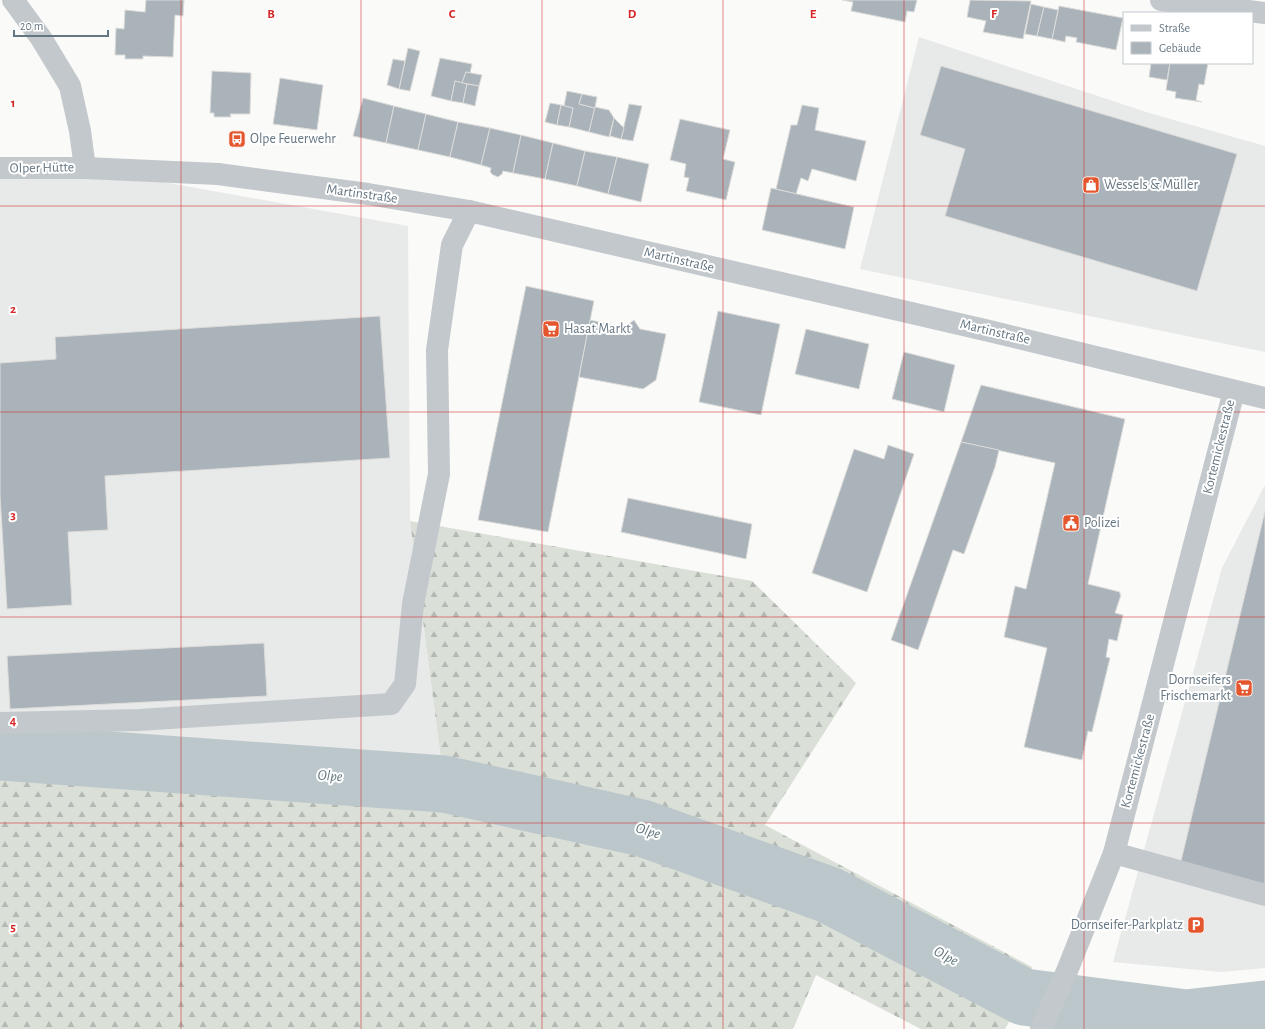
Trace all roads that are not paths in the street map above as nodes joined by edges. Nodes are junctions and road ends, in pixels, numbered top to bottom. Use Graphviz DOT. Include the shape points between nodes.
graph roads {
  1 [pos="13,0"];
  2 [pos="1161,0"];
  3 [pos="1265,13"];
  4 [pos="0,168"];
  5 [pos="85,168"];
  6 [pos="469,211"];
  7 [pos="1234,391"];
  8 [pos="1265,398"];
  9 [pos="0,724"];
  10 [pos="1114,852"];
  11 [pos="1265,895"];
  12 [pos="1041,1029"];
  1 -- 5 [label="street" via="41,38 70,86"];
  2 -- 3 [label="street"];
  4 -- 5 [label="street, Olper Hütte"];
  5 -- 6 [label="street, Martinstraße" via="218,174 368,194"];
  6 -- 7 [label="street, Martinstraße" via="978,328"];
  6 -- 9 [label="street" via="452,245 437,350 439,474 413,604 405,684 391,704 139,720"];
  7 -- 8 [label="street, Martinstraße"];
  7 -- 10 [label="street, Kortemickestraße"];
  10 -- 11 [label="street"];
  10 -- 12 [label="street, Kortemickestraße"];
}
